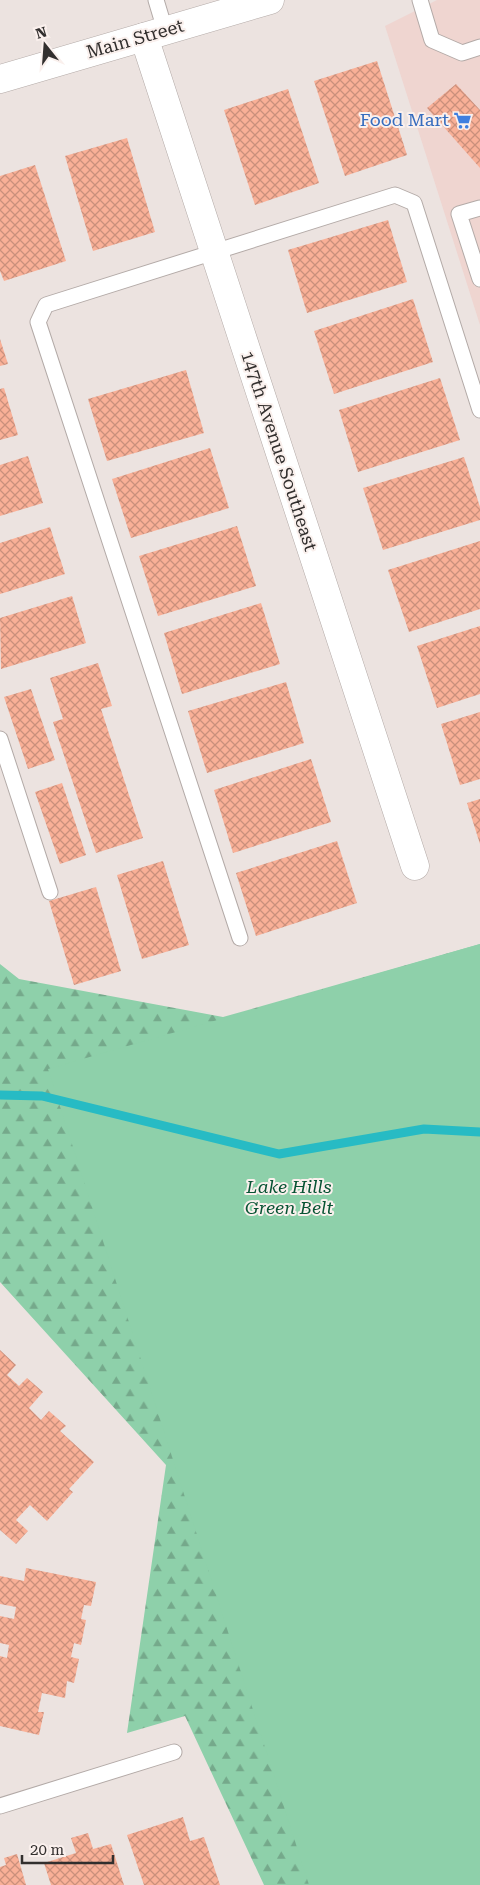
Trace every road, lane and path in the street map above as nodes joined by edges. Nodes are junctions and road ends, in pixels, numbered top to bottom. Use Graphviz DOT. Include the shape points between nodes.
graph roads {
  1 [pos="156,0"];
  2 [pos="270,0"];
  3 [pos="420,0"];
  4 [pos="154,33"];
  5 [pos="480,47"];
  6 [pos="0,79"];
  7 [pos="480,208"];
  8 [pos="214,252"];
  9 [pos="480,279"];
  10 [pos="480,410"];
  11 [pos="0,739"];
  12 [pos="415,866"];
  13 [pos="50,892"];
  14 [pos="240,938"];
  15 [pos="174,1752"];
  16 [pos="0,1806"];
  1 -- 4 [label="lane"];
  2 -- 4 [label="street, Main Street"];
  3 -- 5 [label="lane" via="432,40 462,53"];
  4 -- 6 [label="street, Main Street"];
  4 -- 8 [label="street, 147th Avenue Southeast"];
  7 -- 9 [label="lane" via="459,214"];
  8 -- 10 [label="lane" via="395,195 414,203"];
  8 -- 12 [label="street, 147th Avenue Southeast"];
  8 -- 14 [label="lane" via="46,306 38,322"];
  11 -- 13 [label="lane"];
  15 -- 16 [label="lane"];
}
